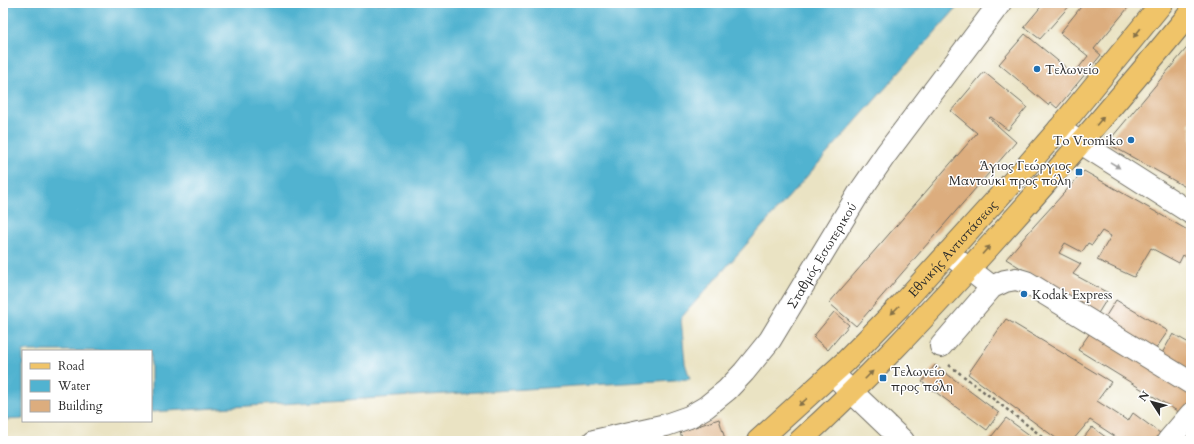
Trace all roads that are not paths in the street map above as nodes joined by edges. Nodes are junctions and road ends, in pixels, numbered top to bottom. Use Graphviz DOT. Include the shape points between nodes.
graph roads {
  1 [pos="1000,3"];
  2 [pos="1162,3"];
  3 [pos="1191,12"];
  4 [pos="1059,129"];
  5 [pos="1081,144"];
  6 [pos="1191,213"];
  7 [pos="948,253"];
  8 [pos="969,269"];
  9 [pos="992,287"];
  10 [pos="943,353"];
  11 [pos="833,374"];
  12 [pos="1191,383"];
  13 [pos="852,392"];
  14 [pos="1191,414"];
  15 [pos="594,441"];
  16 [pos="758,441"];
  17 [pos="800,441"];
  18 [pos="904,441"];
  19 [pos="1168,441"];
  1 -- 15 [label="street, Σταθμός Εσωτερικού" via="886,154 859,193 770,340 740,377 706,407 689,417 666,425"];
  2 -- 4 [label="main road, Εθνικής Αντιστάσεως, one-way"];
  5 -- 3 [label="main road, Εθνικής Αντιστάσεως, one-way"];
  4 -- 5 [label="street"];
  4 -- 7 [label="main road, Εθνικής Αντιστάσεως"];
  5 -- 6 [label="street, one-way"];
  8 -- 5 [label="main road, Εθνικής Αντιστάσεως, one-way"];
  7 -- 8 [label="street"];
  7 -- 11 [label="main road, Εθνικής Αντιστάσεως, one-way"];
  8 -- 9 [label="street"];
  13 -- 8 [label="main road, Εθνικής Αντιστάσεως, one-way"];
  9 -- 10 [label="street"];
  9 -- 12 [label="street" via="1016,279 1026,282"];
  11 -- 13 [label="street"];
  11 -- 16 [label="main road, Εθνικής Αντιστάσεως, one-way"];
  13 -- 17 [label="main road, Εθνικής Αντιστάσεως"];
  13 -- 18 [label="street"];
  14 -- 19 [label="street"];
}
